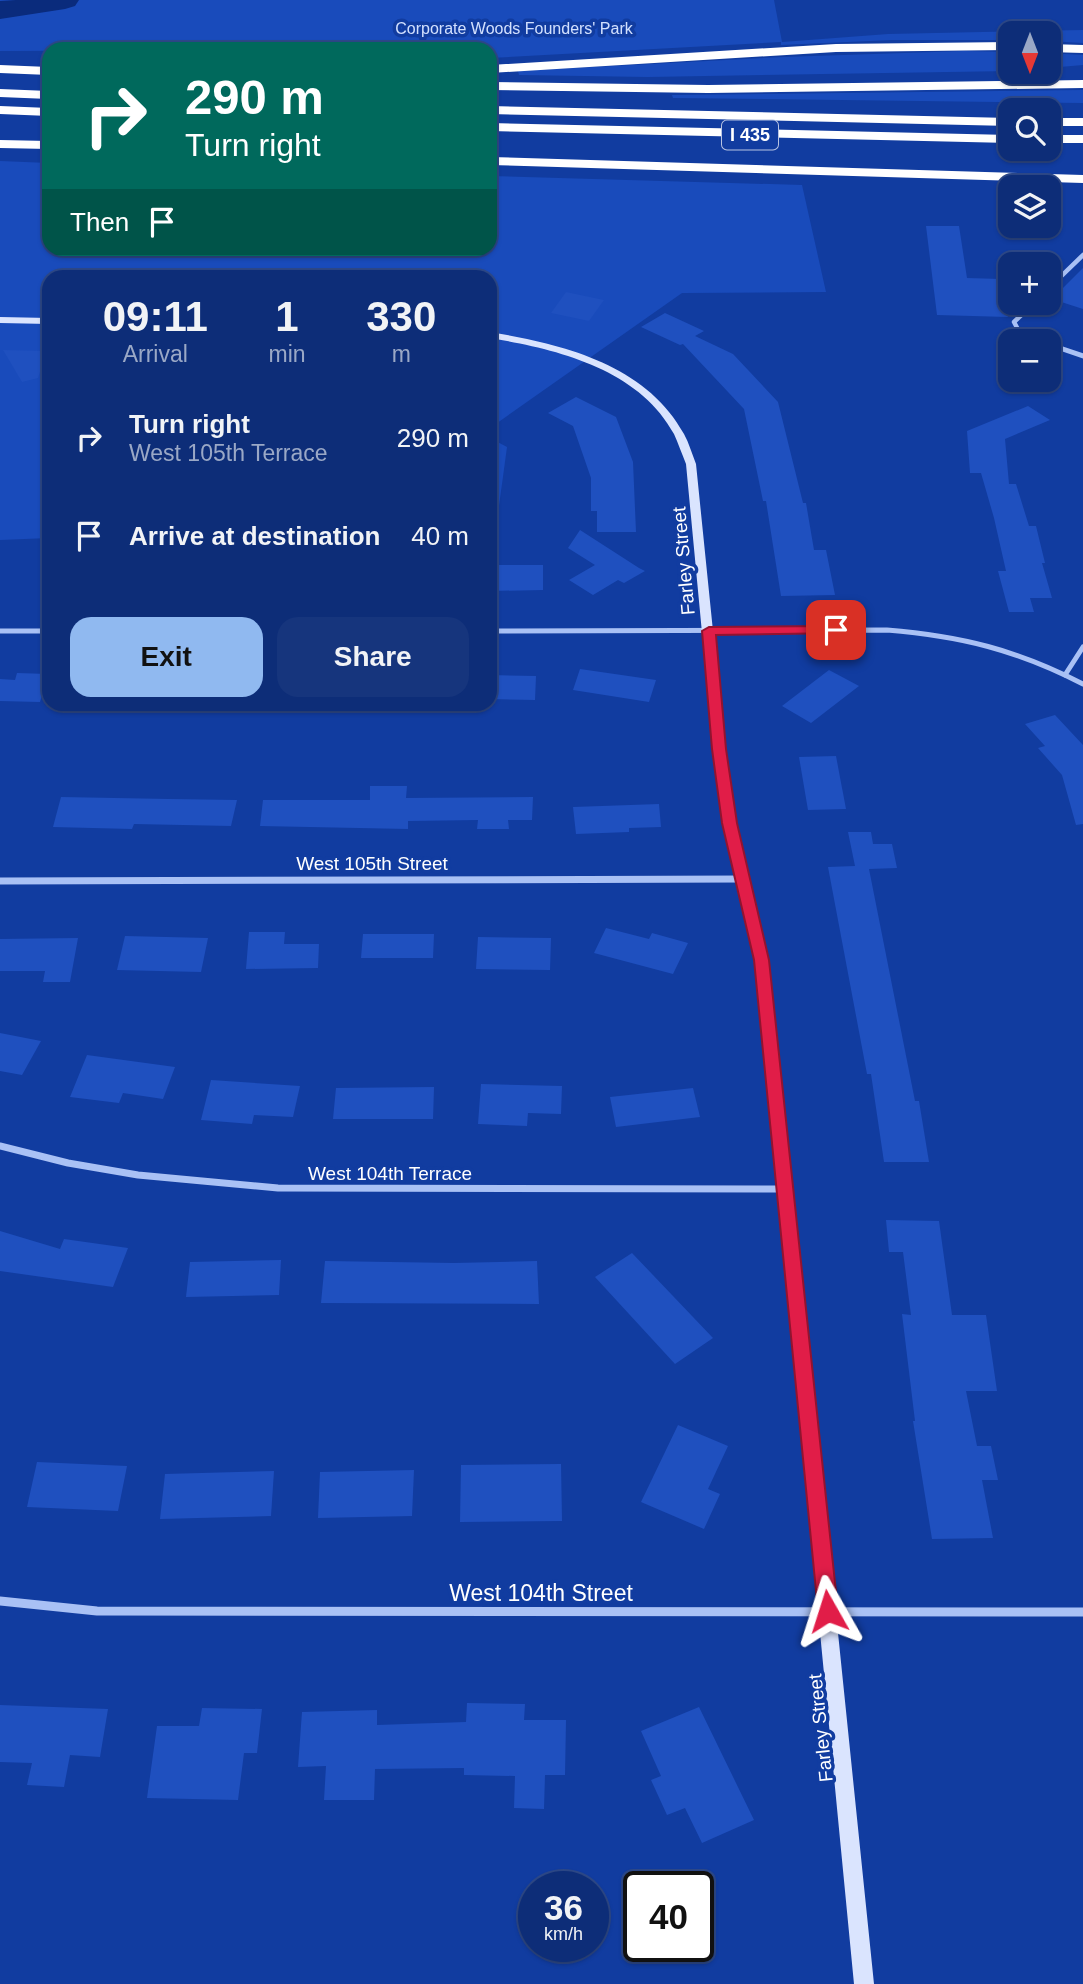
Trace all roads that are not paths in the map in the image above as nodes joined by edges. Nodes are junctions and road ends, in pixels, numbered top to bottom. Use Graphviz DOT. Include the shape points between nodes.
graph roads {
  1 [pos="998,46"];
  2 [pos="1061,48"];
  3 [pos="1083,49"];
  4 [pos="0,69"];
  5 [pos="497,69"];
  6 [pos="42,71"];
  7 [pos="1075,76"];
  8 [pos="1083,84"];
  9 [pos="497,86"];
  10 [pos="0,93"];
  11 [pos="42,95"];
  12 [pos="0,110"];
  13 [pos="497,110"];
  14 [pos="42,112"];
  15 [pos="998,121"];
  16 [pos="1061,122"];
  17 [pos="1083,122"];
  18 [pos="497,127"];
  19 [pos="998,139"];
  20 [pos="1061,139"];
  21 [pos="1083,139"];
  22 [pos="0,144"];
  23 [pos="42,145"];
  24 [pos="497,161"];
  25 [pos="1083,167"];
  26 [pos="874,172"];
  27 [pos="1083,179"];
  28 [pos="1083,255"];
  29 [pos="1061,276"];
  30 [pos="1021,315"];
  31 [pos="0,320"];
  32 [pos="42,321"];
  33 [pos="1018,329"];
  34 [pos="497,336"];
  35 [pos="1061,348"];
  36 [pos="1083,356"];
  37 [pos="0,631"];
  38 [pos="42,631"];
  39 [pos="497,631"];
  40 [pos="709,631"];
  41 [pos="1083,647"];
  42 [pos="1065,675"];
  43 [pos="1083,684"];
  44 [pos="743,878"];
  45 [pos="0,881"];
  46 [pos="0,1146"];
  47 [pos="784,1189"];
  48 [pos="0,1601"];
  49 [pos="828,1611"];
  50 [pos="1083,1612"];
  51 [pos="864,1984"];
  1 -- 5 [label="highway" via="883,46"];
  2 -- 3 [label="highway"];
  4 -- 6 [label="highway"];
  7 -- 8 [label="highway"];
  7 -- 9 [label="highway" via="989,85"];
  10 -- 11 [label="highway"];
  12 -- 14 [label="highway"];
  13 -- 15 [label="highway, I 435"];
  16 -- 17 [label="highway"];
  18 -- 19 [label="highway, I 435"];
  20 -- 21 [label="highway"];
  22 -- 23 [label="highway"];
  24 -- 26 [label="highway"];
  25 -- 26 [label="highway" via="944,166"];
  26 -- 27 [label="highway"];
  28 -- 29 [label="street"];
  30 -- 33 [label="street" via="1014,322"];
  31 -- 32 [label="street"];
  34 -- 40 [label="street, Farley Street" via="579,356 635,385 666,412 685,441 696,497"];
  35 -- 36 [label="street"];
  37 -- 38 [label="street"];
  39 -- 40 [label="street"];
  40 -- 42 [label="street" via="944,634 1011,649"];
  40 -- 44 [label="street, Farley Street" via="724,786"];
  41 -- 42 [label="street"];
  42 -- 43 [label="street"];
  44 -- 45 [label="street, West 105th Street"];
  44 -- 47 [label="street, Farley Street" via="762,960"];
  46 -- 47 [label="street, West 104th Terrace" via="131,1176 214,1185"];
  47 -- 49 [label="street, Farley Street"];
  48 -- 49 [label="street, West 104th Street" via="110,1611"];
  49 -- 50 [label="street, West 104th Street"];
  49 -- 51 [label="street, Farley Street"];
}
